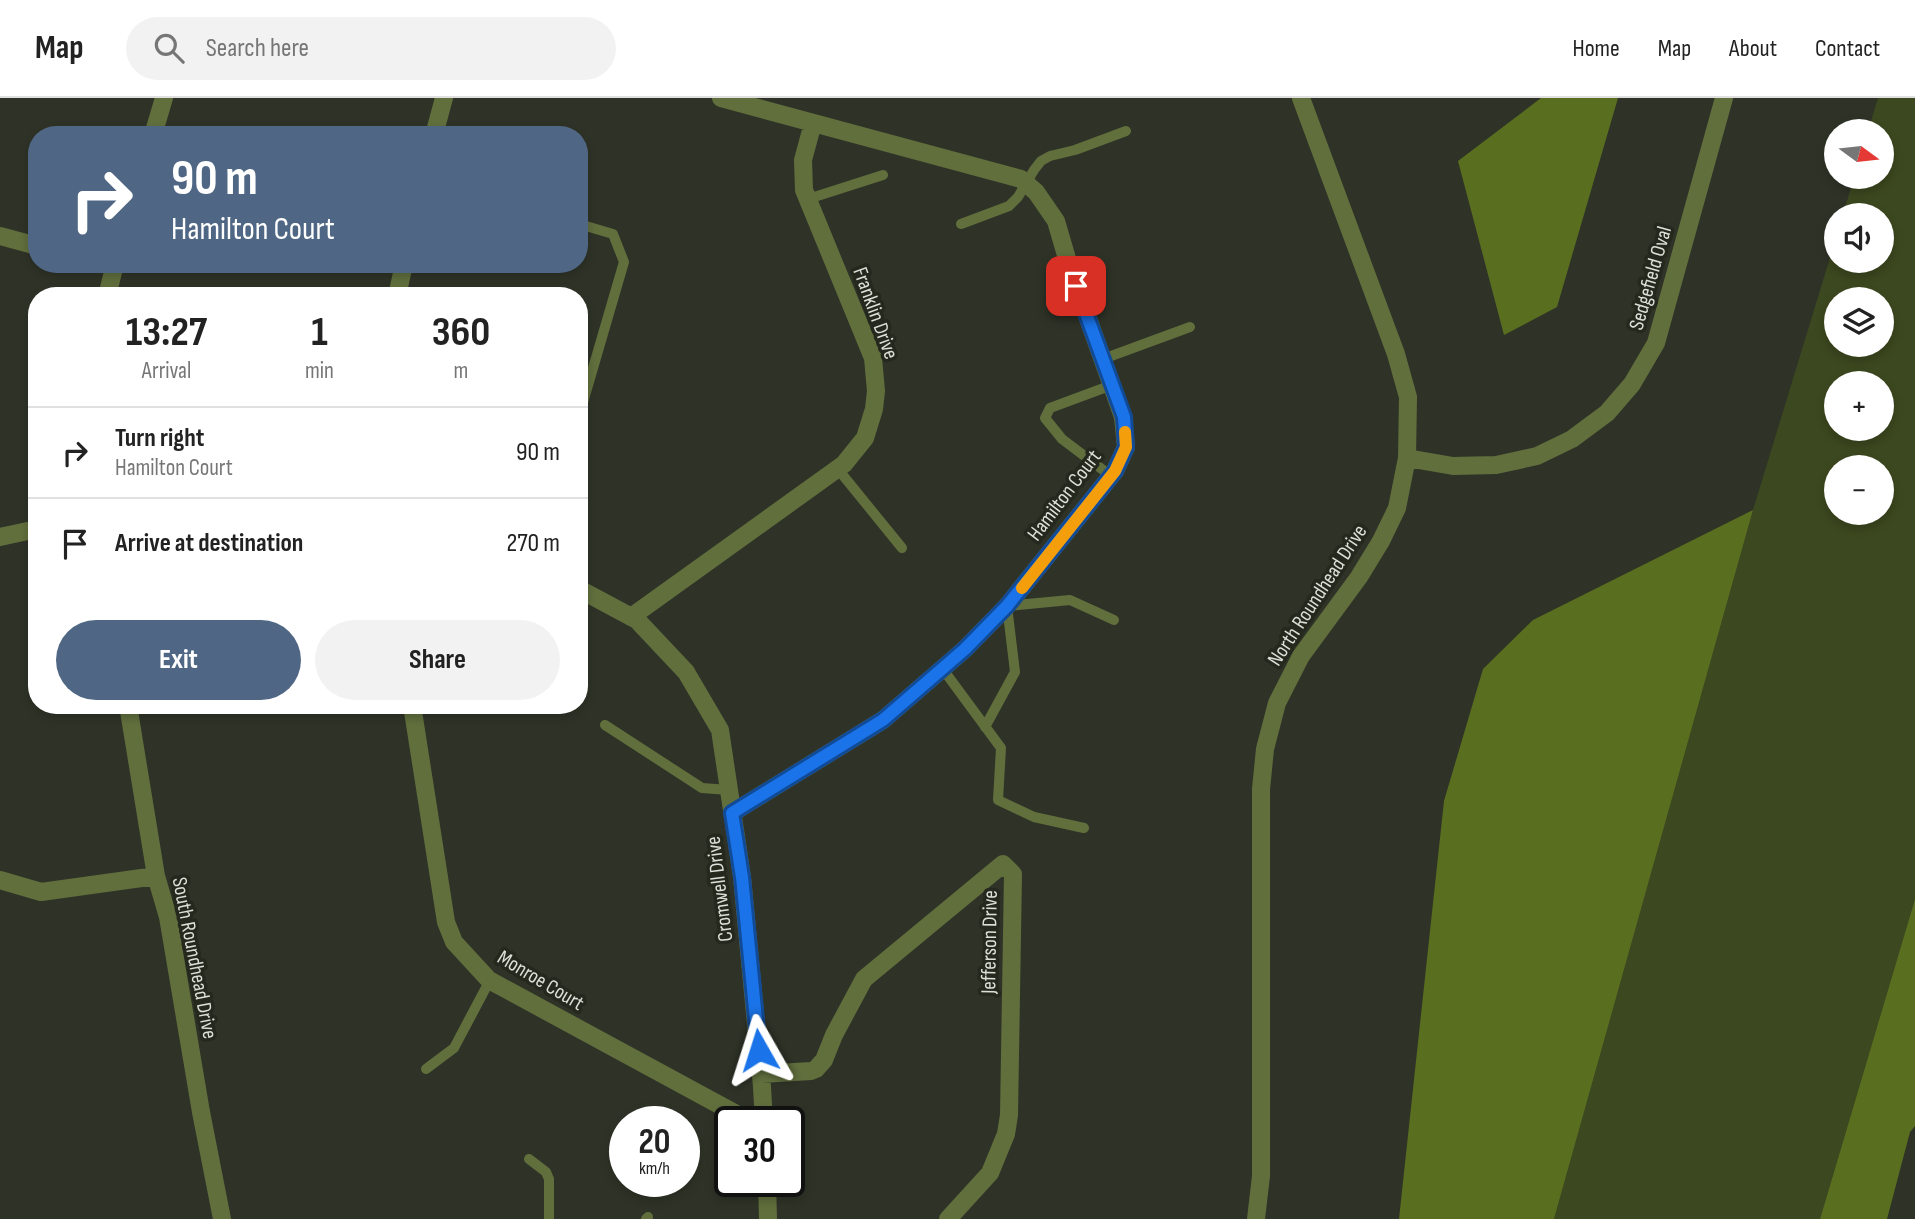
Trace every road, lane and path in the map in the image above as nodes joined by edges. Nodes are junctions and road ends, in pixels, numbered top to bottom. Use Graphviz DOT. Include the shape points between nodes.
graph roads {
  1 [pos="164,98"];
  2 [pos="444,98"];
  3 [pos="721,98"];
  4 [pos="1301,98"];
  5 [pos="1724,98"];
  6 [pos="813,123"];
  7 [pos="156,126"];
  8 [pos="436,126"];
  9 [pos="1126,131"];
  10 [pos="883,175"];
  11 [pos="1026,183"];
  12 [pos="808,199"];
  13 [pos="961,224"];
  14 [pos="588,227"];
  15 [pos="0,236"];
  16 [pos="28,244"];
  17 [pos="1190,327"];
  18 [pos="1103,359"];
  19 [pos="588,385"];
  20 [pos="1112,385"];
  21 [pos="1407,458"];
  22 [pos="837,468"];
  23 [pos="1111,476"];
  24 [pos="28,531"];
  25 [pos="0,537"];
  26 [pos="902,548"];
  27 [pos="588,594"];
  28 [pos="1007,606"];
  29 [pos="631,617"];
  30 [pos="1114,620"];
  31 [pos="942,668"];
  32 [pos="129,714"];
  33 [pos="413,714"];
  34 [pos="604,725"];
  35 [pos="985,727"];
  36 [pos="729,790"];
  37 [pos="732,813"];
  38 [pos="1084,828"];
  39 [pos="156,876"];
  40 [pos="0,880"];
  41 [pos="490,981"];
  42 [pos="426,1069"];
  43 [pos="761,1074"];
  44 [pos="721,1106"];
  45 [pos="763,1106"];
  46 [pos="529,1159"];
  47 [pos="767,1197"];
  48 [pos="222,1219"];
  49 [pos="548,1219"];
  50 [pos="768,1219"];
  51 [pos="948,1219"];
  52 [pos="1256,1219"];
  1 -- 7 [label="street"];
  2 -- 8 [label="street"];
  3 -- 6 [label="street, Hamilton Court"];
  4 -- 21 [label="street, North Roundhead Drive" via="1399,365 1408,397"];
  5 -- 21 [label="street, Sedgefield Oval" via="1656,342 1632,384 1607,413 1572,439 1537,456 1496,465 1453,466"];
  6 -- 11 [label="street, Hamilton Court"];
  6 -- 12 [label="street, Franklin Drive" via="803,160"];
  9 -- 11 [label="lane" via="1050,156"];
  10 -- 12 [label="lane"];
  11 -- 13 [label="lane" via="1009,206"];
  11 -- 18 [label="street, Hamilton Court" via="1056,221"];
  12 -- 22 [label="street, Franklin Drive" via="873,358 876,391 866,438"];
  14 -- 19 [label="lane" via="613,234 624,262"];
  15 -- 16 [label="street"];
  17 -- 18 [label="lane"];
  18 -- 20 [label="street, Hamilton Court"];
  20 -- 23 [label="street, Hamilton Court" via="1124,417 1126,447"];
  20 -- 23 [label="lane" via="1050,408 1045,418 1062,439"];
  21 -- 52 [label="street, North Roundhead Drive" via="1392,519 1359,578 1301,656 1277,703 1265,749 1261,789 1261,1176"];
  22 -- 26 [label="lane"];
  22 -- 29 [label="street, Franklin Drive"];
  23 -- 28 [label="street, Hamilton Court"];
  24 -- 25 [label="street"];
  27 -- 29 [label="street, Cromwell Drive"];
  28 -- 30 [label="lane" via="1070,600"];
  28 -- 31 [label="street, Hamilton Court"];
  28 -- 35 [label="lane" via="1015,672"];
  29 -- 36 [label="street, Cromwell Drive" via="686,672 720,730"];
  31 -- 35 [label="lane"];
  31 -- 37 [label="street, Hamilton Court" via="883,720"];
  32 -- 39 [label="street, South Roundhead Drive"];
  33 -- 41 [label="street, Monroe Court" via="446,922 454,942"];
  34 -- 36 [label="lane" via="702,788"];
  35 -- 38 [label="lane" via="1001,748 998,800 1034,817"];
  36 -- 37 [label="street, Cromwell Drive"];
  37 -- 43 [label="street, Cromwell Drive"];
  39 -- 40 [label="street" via="41,892"];
  39 -- 48 [label="street, South Roundhead Drive" via="168,917"];
  41 -- 42 [label="lane" via="454,1048"];
  41 -- 44 [label="street, Monroe Court"];
  43 -- 45 [label="street, Cromwell Drive"];
  43 -- 51 [label="street, Jefferson Drive" via="816,1069 864,979 1003,864 1013,874 1009,1115 990,1172"];
  46 -- 49 [label="lane" via="549,1180"];
  47 -- 50 [label="street"];
}
